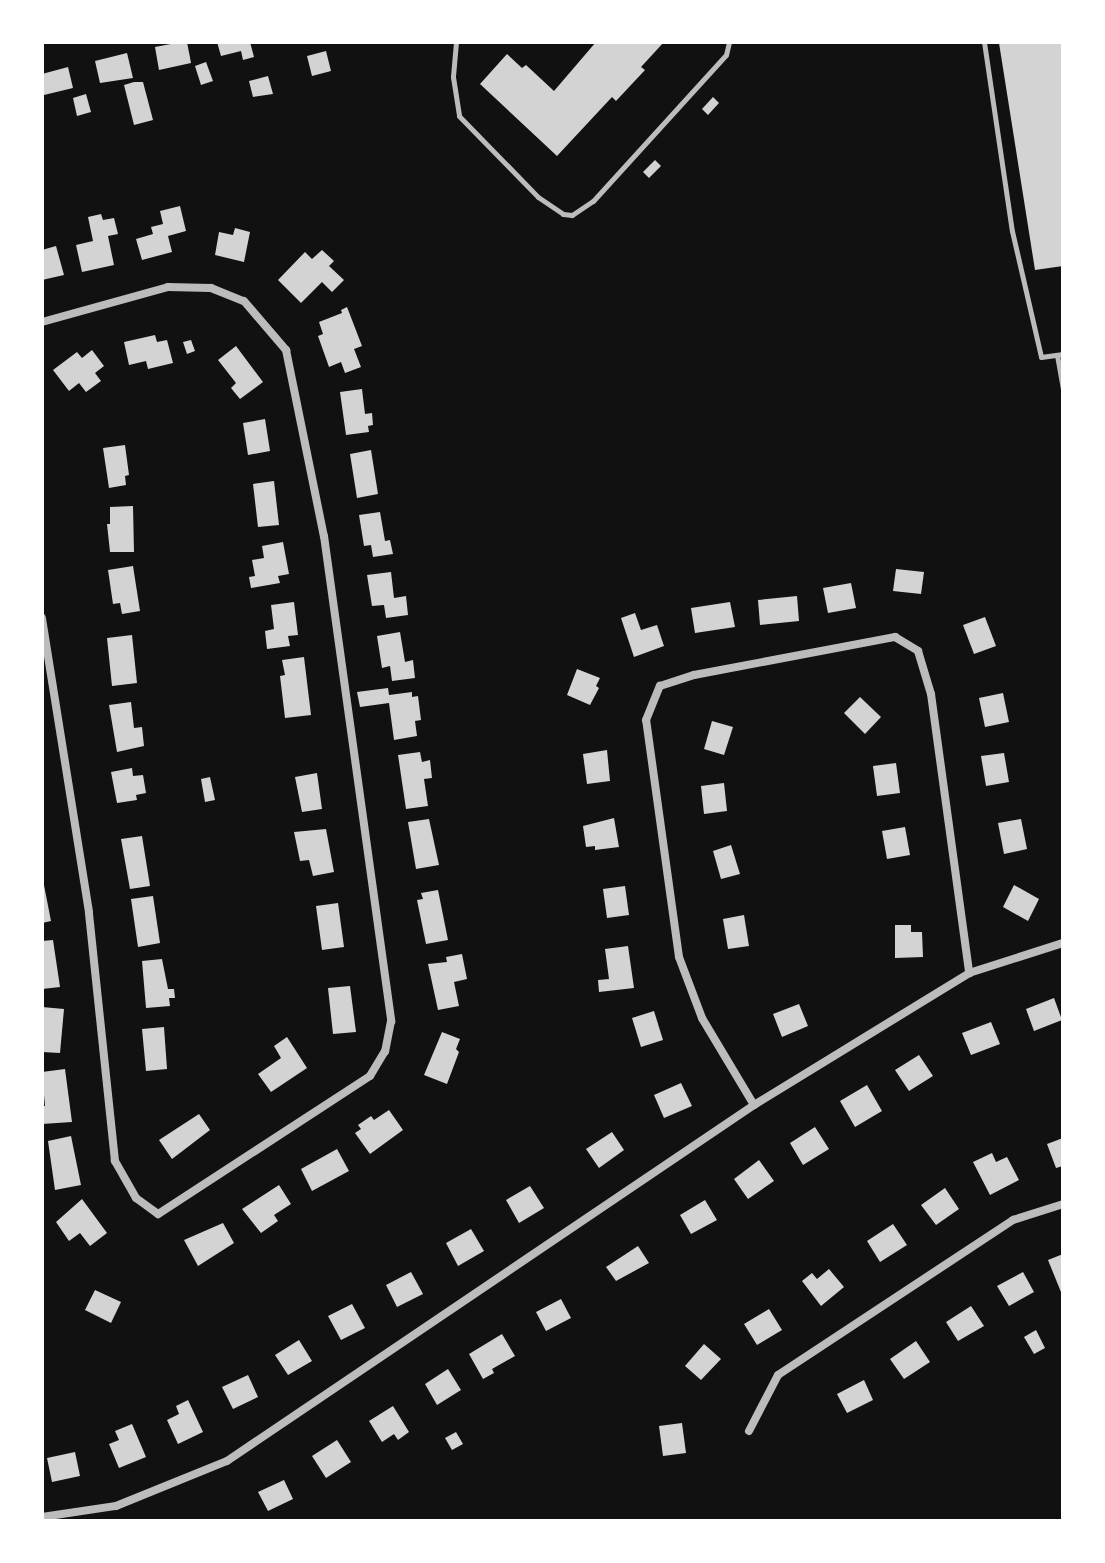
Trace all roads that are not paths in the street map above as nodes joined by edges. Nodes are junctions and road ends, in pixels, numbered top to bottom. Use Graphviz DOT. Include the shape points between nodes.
graph roads {
  1 [pos="456,42"];
  2 [pos="729,42"];
  3 [pos="984,42"];
  4 [pos="42,322"];
  5 [pos="1060,354"];
  6 [pos="1063,389"];
  7 [pos="42,618"];
  8 [pos="1063,943"];
  9 [pos="969,973"];
  10 [pos="754,1105"];
  11 [pos="1063,1204"];
  12 [pos="749,1431"];
  13 [pos="42,1517"];
  1 -- 2 [label="lane" via="453,77 459,116 538,197 572,215 593,201 726,55"];
  3 -- 5 [label="lane" via="1012,231 1034,329 1041,357"];
  4 -- 7 [label="street" via="168,287 211,288 244,301 286,350 324,536 391,1021 385,1051 370,1076 158,1214 136,1198 115,1161 89,912"];
  5 -- 6 [label="lane"];
  8 -- 9 [label="street"];
  9 -- 10 [label="street"];
  9 -- 10 [label="street" via="931,694 918,651 895,637 660,686 646,720 679,957 702,1018"];
  10 -- 13 [label="street" via="227,1461 116,1506"];
  11 -- 12 [label="street" via="1013,1220 778,1375"];
}
